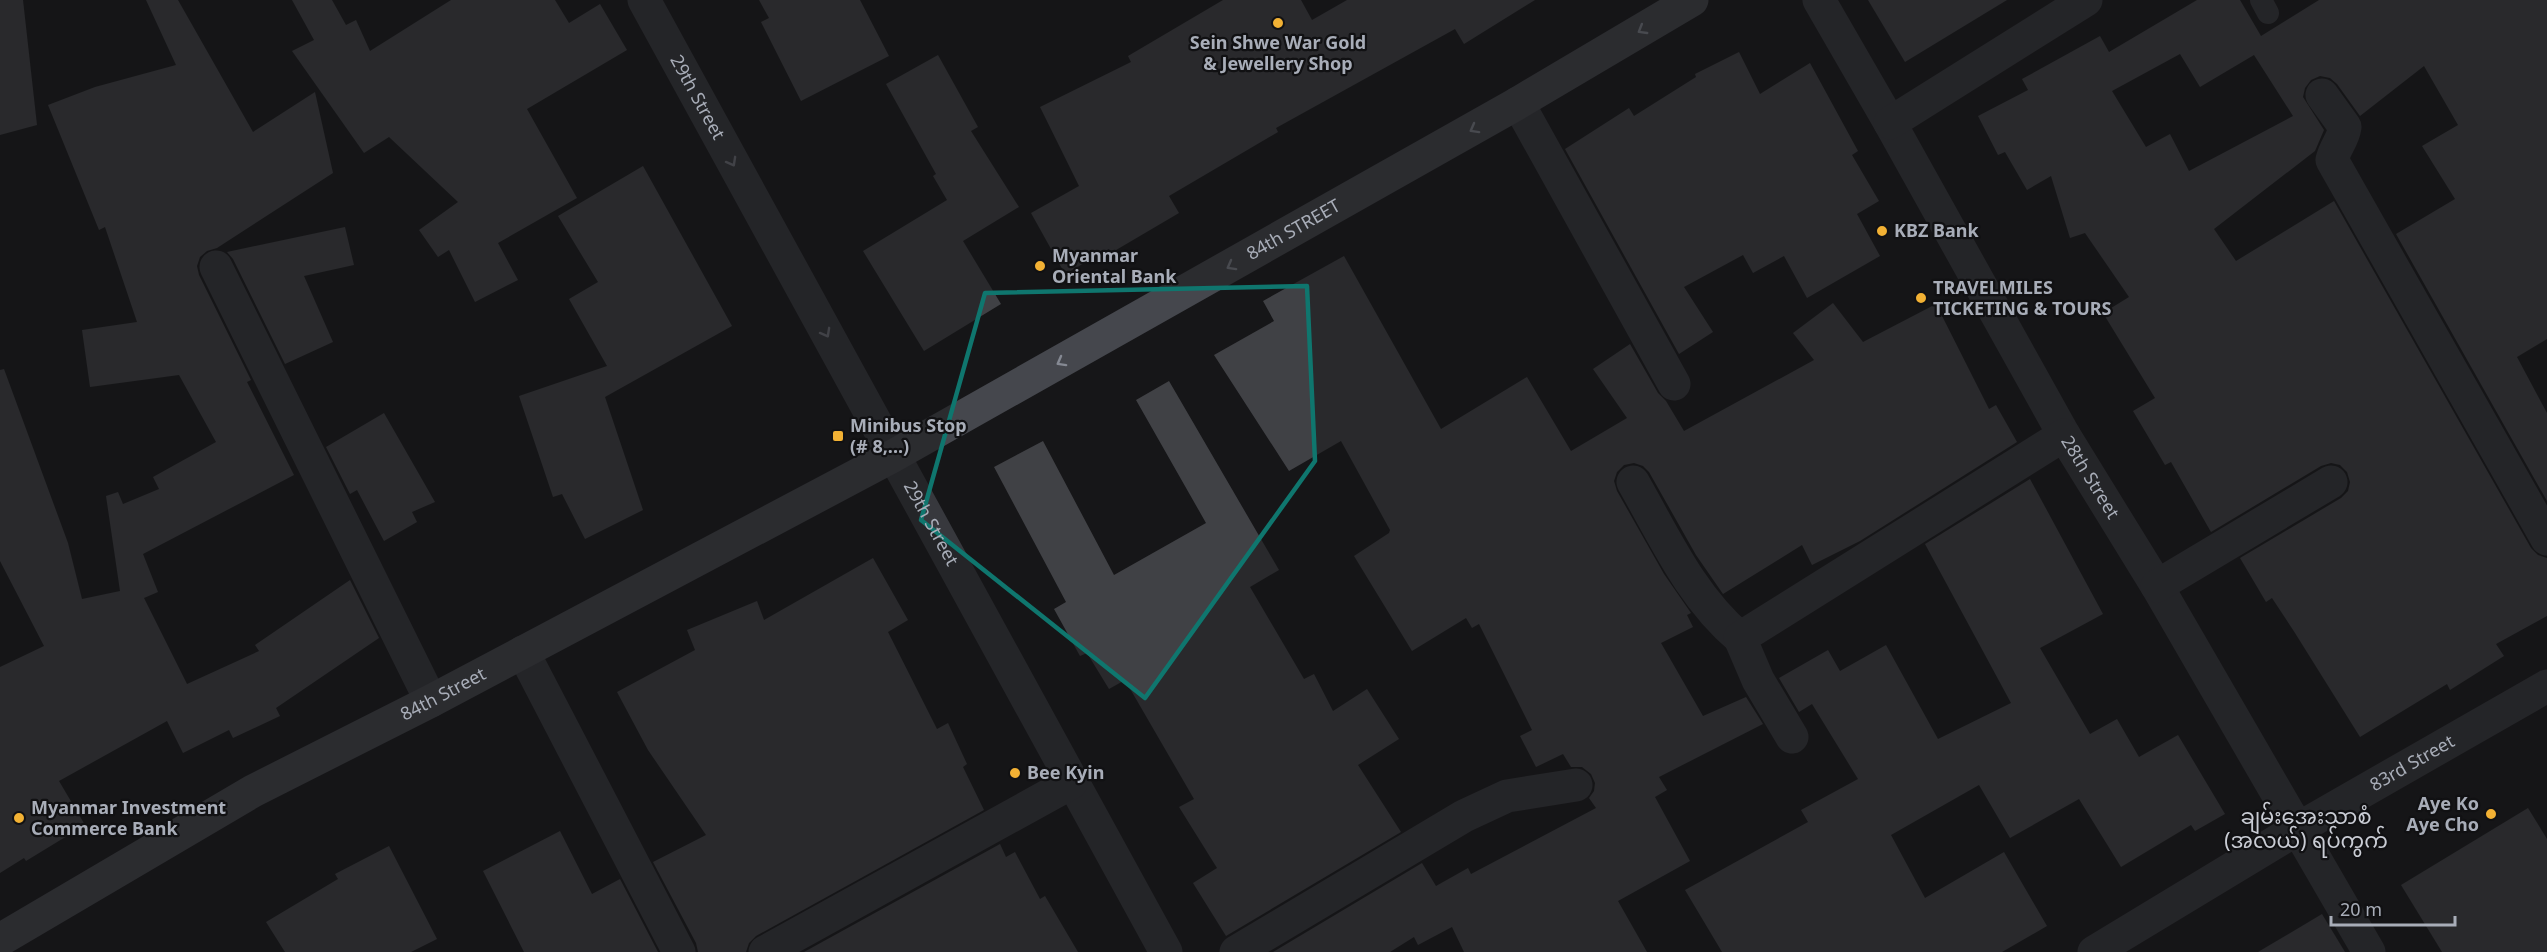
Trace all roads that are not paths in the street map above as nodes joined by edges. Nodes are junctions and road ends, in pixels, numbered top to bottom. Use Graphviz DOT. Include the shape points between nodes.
graph roads {
  1 [pos="644,0"];
  2 [pos="1692,0"];
  3 [pos="1819,0"];
  4 [pos="2086,0"];
  5 [pos="2322,95"];
  6 [pos="1518,103"];
  7 [pos="1890,123"];
  8 [pos="216,267"];
  9 [pos="1674,384"];
  10 [pos="2064,435"];
  11 [pos="893,456"];
  12 [pos="1633,482"];
  13 [pos="2331,482"];
  14 [pos="2547,539"];
  15 [pos="2157,586"];
  16 [pos="1740,638"];
  17 [pos="523,652"];
  18 [pos="2547,686"];
  19 [pos="430,701"];
  20 [pos="1792,737"];
  21 [pos="1071,783"];
  22 [pos="1576,785"];
  23 [pos="2299,828"];
  24 [pos="0,940"];
  25 [pos="679,952"];
  26 [pos="765,952"];
  27 [pos="1166,952"];
  28 [pos="1236,952"];
  29 [pos="2094,952"];
  30 [pos="2369,952"];
  1 -- 11 [label="street, 29th Street, one-way"];
  2 -- 6 [label="main road, 84th STREET, one-way"];
  3 -- 7 [label="street, 28th Street"];
  4 -- 7 [label="street"];
  5 -- 14 [label="street" via="2345,127 2332,160"];
  6 -- 9 [label="street"];
  6 -- 11 [label="main road, 84th STREET, one-way"];
  7 -- 10 [label="street, 28th Street"];
  8 -- 19 [label="street"];
  10 -- 15 [label="street, 28th Street"];
  10 -- 16 [label="street"];
  11 -- 17 [label="main road, 84th Street"];
  11 -- 21 [label="street, 29th Street"];
  12 -- 16 [label="street" via="1698,595"];
  13 -- 15 [label="street"];
  15 -- 23 [label="street, 28th Street"];
  16 -- 20 [label="street" via="1758,680"];
  17 -- 19 [label="main road, 84th Street"];
  17 -- 25 [label="street"];
  18 -- 23 [label="street, 83rd Street"];
  19 -- 24 [label="main road, 84th Street" via="253,791"];
  21 -- 26 [label="street"];
  21 -- 27 [label="street, 29th Street"];
  22 -- 28 [label="street" via="1507,796 1464,816"];
  23 -- 29 [label="street, 83rd Street"];
  23 -- 30 [label="street, 28th Street"];
}
